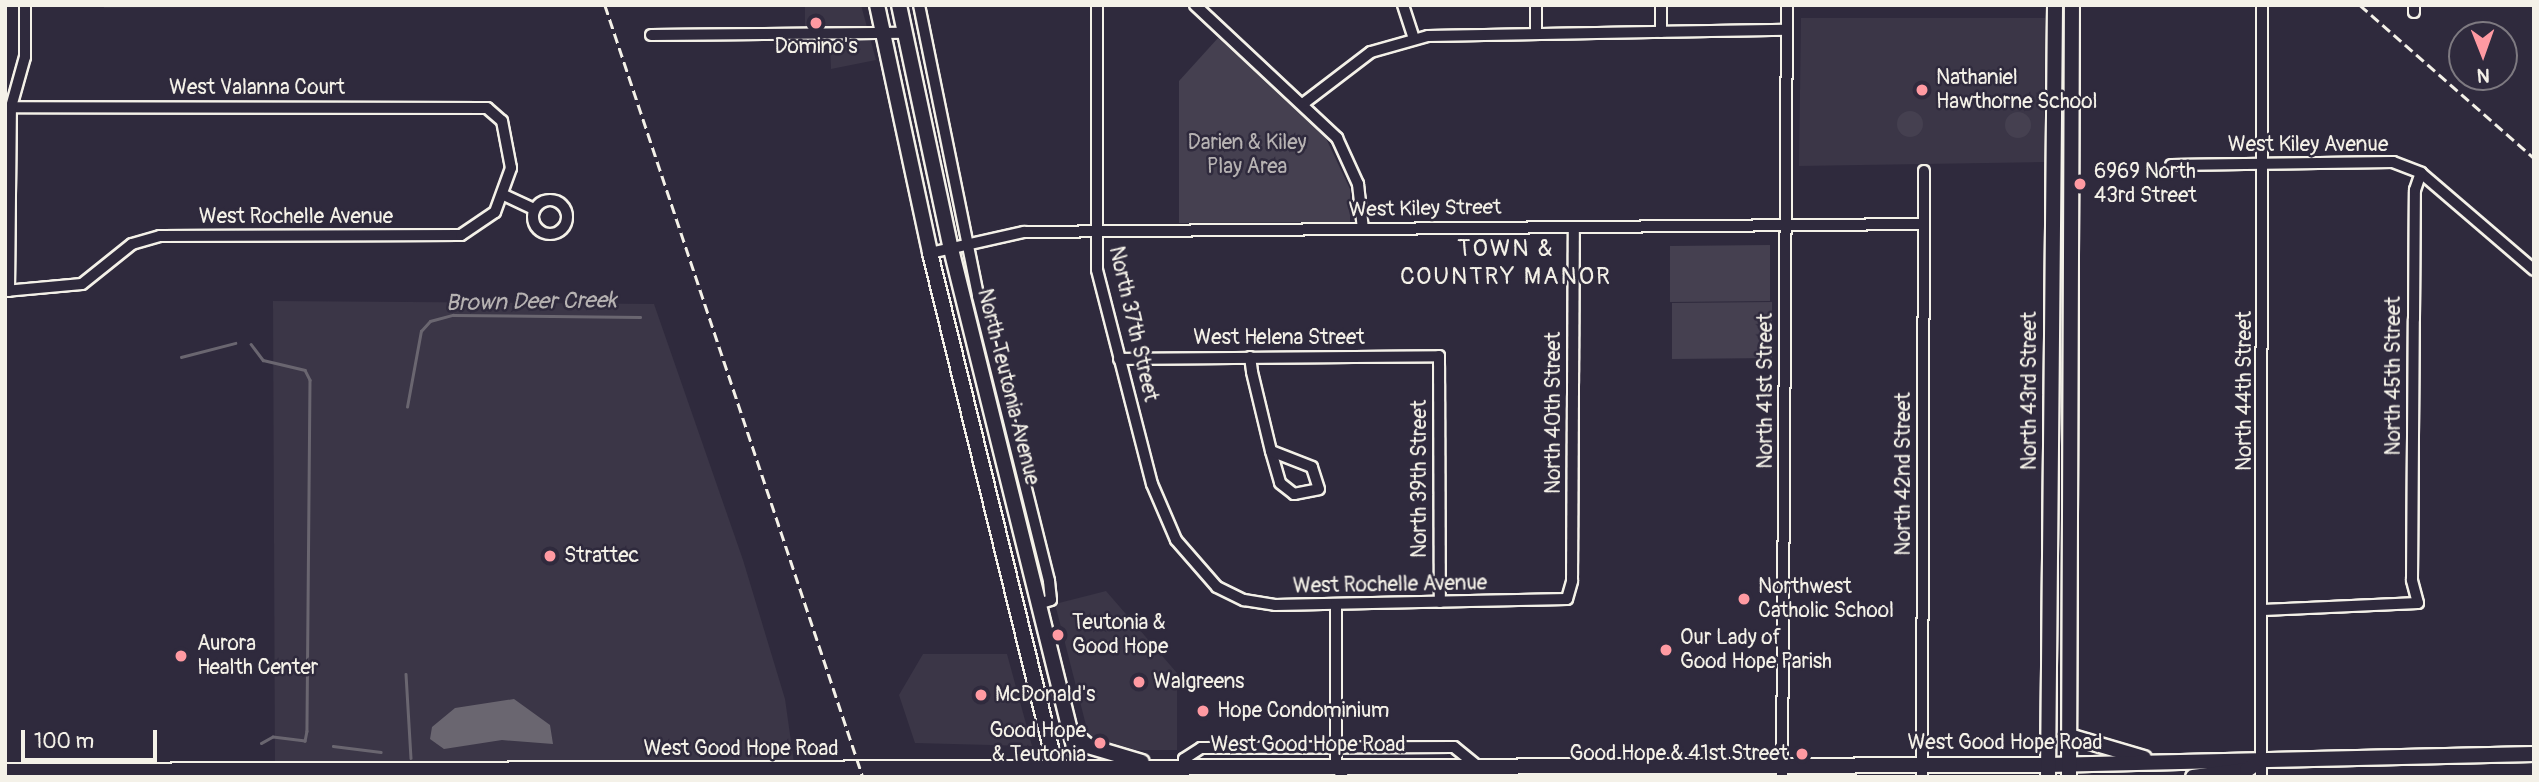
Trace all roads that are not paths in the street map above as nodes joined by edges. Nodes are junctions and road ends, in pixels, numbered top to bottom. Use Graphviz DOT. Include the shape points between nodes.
graph roads {
  1 [pos="25,5"];
  2 [pos="877,5"];
  3 [pos="900,5"];
  4 [pos="919,5"];
  5 [pos="1097,5"];
  6 [pos="1195,5"];
  7 [pos="1403,5"];
  8 [pos="1536,5"];
  9 [pos="1661,5"];
  10 [pos="1787,5"];
  11 [pos="2055,5"];
  12 [pos="2073,5"];
  13 [pos="2262,5"];
  14 [pos="1787,30"];
  15 [pos="1661,32"];
  16 [pos="883,33"];
  17 [pos="905,33"];
  18 [pos="1536,34"];
  19 [pos="651,35"];
  20 [pos="1414,38"];
  21 [pos="1304,103"];
  22 [pos="11,107"];
  23 [pos="2265,164"];
  24 [pos="2171,165"];
  25 [pos="1924,171"];
  26 [pos="2421,173"];
  27 [pos="506,196"];
  28 [pos="534,209"];
  29 [pos="1924,224"];
  30 [pos="1786,226"];
  31 [pos="1574,227"];
  32 [pos="1363,229"];
  33 [pos="1094,231"];
  34 [pos="968,245"];
  35 [pos="951,249"];
  36 [pos="930,253"];
  37 [pos="2534,270"];
  38 [pos="7,291"];
  39 [pos="1439,356"];
  40 [pos="1250,357"];
  41 [pos="1119,359"];
  42 [pos="1271,451"];
  43 [pos="1217,587"];
  44 [pos="1567,599"];
  45 [pos="1046,602"];
  46 [pos="1440,602"];
  47 [pos="1336,604"];
  48 [pos="2263,610"];
  49 [pos="1071,732"];
  50 [pos="2069,736"];
  51 [pos="1336,747"];
  52 [pos="2534,754"];
  53 [pos="2261,760"];
  54 [pos="2155,762"];
  55 [pos="1476,765"];
  56 [pos="1185,766"];
  57 [pos="1264,766"];
  58 [pos="1159,767"];
  59 [pos="1782,770"];
  60 [pos="1922,770"];
  61 [pos="5,771"];
  62 [pos="1340,771"];
  63 [pos="2069,771"];
  64 [pos="1081,772"];
  65 [pos="2047,773"];
  66 [pos="1060,774"];
  67 [pos="1234,777"];
  68 [pos="2193,777"];
  69 [pos="2261,777"];
  1 -- 22 [label="street" via="25,57"];
  2 -- 16 [label="main road, North Teutonia Avenue"];
  3 -- 17 [label="main road, North Teutonia Avenue"];
  4 -- 34 [label="street, North Teutonia Avenue"];
  5 -- 33 [label="street, North 37th Street"];
  6 -- 21 [label="street"];
  7 -- 20 [label="street"];
  8 -- 18 [label="street"];
  9 -- 15 [label="street"];
  10 -- 14 [label="street, North 41st Street"];
  11 -- 65 [label="main road, North 43rd Street"];
  12 -- 50 [label="main road, North 43rd Street"];
  13 -- 23 [label="street, North 44th Street"];
  14 -- 15 [label="street"];
  14 -- 30 [label="street, North 41st Street"];
  15 -- 18 [label="street"];
  16 -- 17 [label="street"];
  16 -- 19 [label="street"];
  16 -- 36 [label="main road, North Teutonia Avenue"];
  17 -- 35 [label="main road, North Teutonia Avenue"];
  18 -- 20 [label="street"];
  20 -- 21 [label="street" via="1359,59"];
  21 -- 32 [label="street" via="1337,138 1358,184"];
  22 -- 27 [label="street, West Valanna Court" via="487,107 500,117 511,158"];
  22 -- 38 [label="street"];
  23 -- 24 [label="street, West Kiley Avenue"];
  23 -- 26 [label="street, West Kiley Avenue" via="2393,162"];
  23 -- 48 [label="street, North 44th Street"];
  25 -- 29 [label="street, North 42nd Street"];
  26 -- 37 [label="street, West Kiley Avenue"];
  26 -- 48 [label="street, North 45th Street" via="2415,190 2412,580 2418,603 2393,609"];
  27 -- 28 [label="street"];
  27 -- 38 [label="street, West Rochelle Avenue" via="485,221 461,234 160,236 132,244 82,284"];
  29 -- 30 [label="street, West Kiley Street"];
  29 -- 60 [label="street, North 42nd Street"];
  30 -- 31 [label="street, West Kiley Street"];
  30 -- 59 [label="street, North 41st Street"];
  31 -- 32 [label="street, West Kiley Street"];
  31 -- 44 [label="street, North 40th Street" via="1573,581"];
  32 -- 33 [label="street, West Kiley Street"];
  33 -- 34 [label="street, West Kiley Street" via="1024,232"];
  33 -- 41 [label="street, North 37th Street" via="1097,270"];
  34 -- 35 [label="street, West Kiley Street"];
  34 -- 45 [label="street, North Teutonia Avenue"];
  35 -- 36 [label="street, West Kiley Street"];
  35 -- 45 [label="main road, North Teutonia Avenue"];
  36 -- 66 [label="main road, North Teutonia Avenue"];
  39 -- 40 [label="street, West Helena Street"];
  39 -- 46 [label="street, North 39th Street"];
  40 -- 41 [label="street, West Helena Street"];
  40 -- 42 [label="street"];
  41 -- 43 [label="street, North 37th Street" via="1152,484 1170,527"];
  42 -- 42 [label="street" via="1280,483 1294,494 1319,489 1312,467"];
  43 -- 47 [label="street, West Rochelle Avenue" via="1275,605"];
  44 -- 46 [label="street, West Rochelle Avenue"];
  45 -- 49 [label="main road, North Teutonia Avenue"];
  46 -- 47 [label="street, West Rochelle Avenue"];
  47 -- 51 [label="street"];
  48 -- 53 [label="street, North 44th Street"];
  49 -- 58 [label="main road" via="1088,746"];
  49 -- 64 [label="main road, North Teutonia Avenue"];
  50 -- 54 [label="main road"];
  50 -- 63 [label="main road, North 43rd Street"];
  51 -- 55 [label="street, West Good Hope Road" via="1454,747"];
  51 -- 56 [label="street, West Good Hope Road" via="1201,748"];
  51 -- 62 [label="street"];
  52 -- 53 [label="main road, West Good Hope Road"];
  53 -- 54 [label="main road, West Good Hope Road"];
  53 -- 68 [label="main road" via="2246,770"];
  53 -- 69 [label="street, North 44th Street"];
  54 -- 63 [label="main road, West Good Hope Road"];
  55 -- 59 [label="main road, West Good Hope Road"];
  55 -- 62 [label="main road, West Good Hope Road"];
  56 -- 57 [label="main road, West Good Hope Road"];
  56 -- 58 [label="main road, West Good Hope Road"];
  57 -- 62 [label="main road, West Good Hope Road"];
  57 -- 67 [label="main road"];
  58 -- 64 [label="main road, West Good Hope Road"];
  59 -- 60 [label="main road, West Good Hope Road"];
  60 -- 65 [label="main road, West Good Hope Road"];
  61 -- 66 [label="main road, West Good Hope Road"];
  63 -- 65 [label="main road, West Good Hope Road"];
  64 -- 66 [label="main road"];
}
